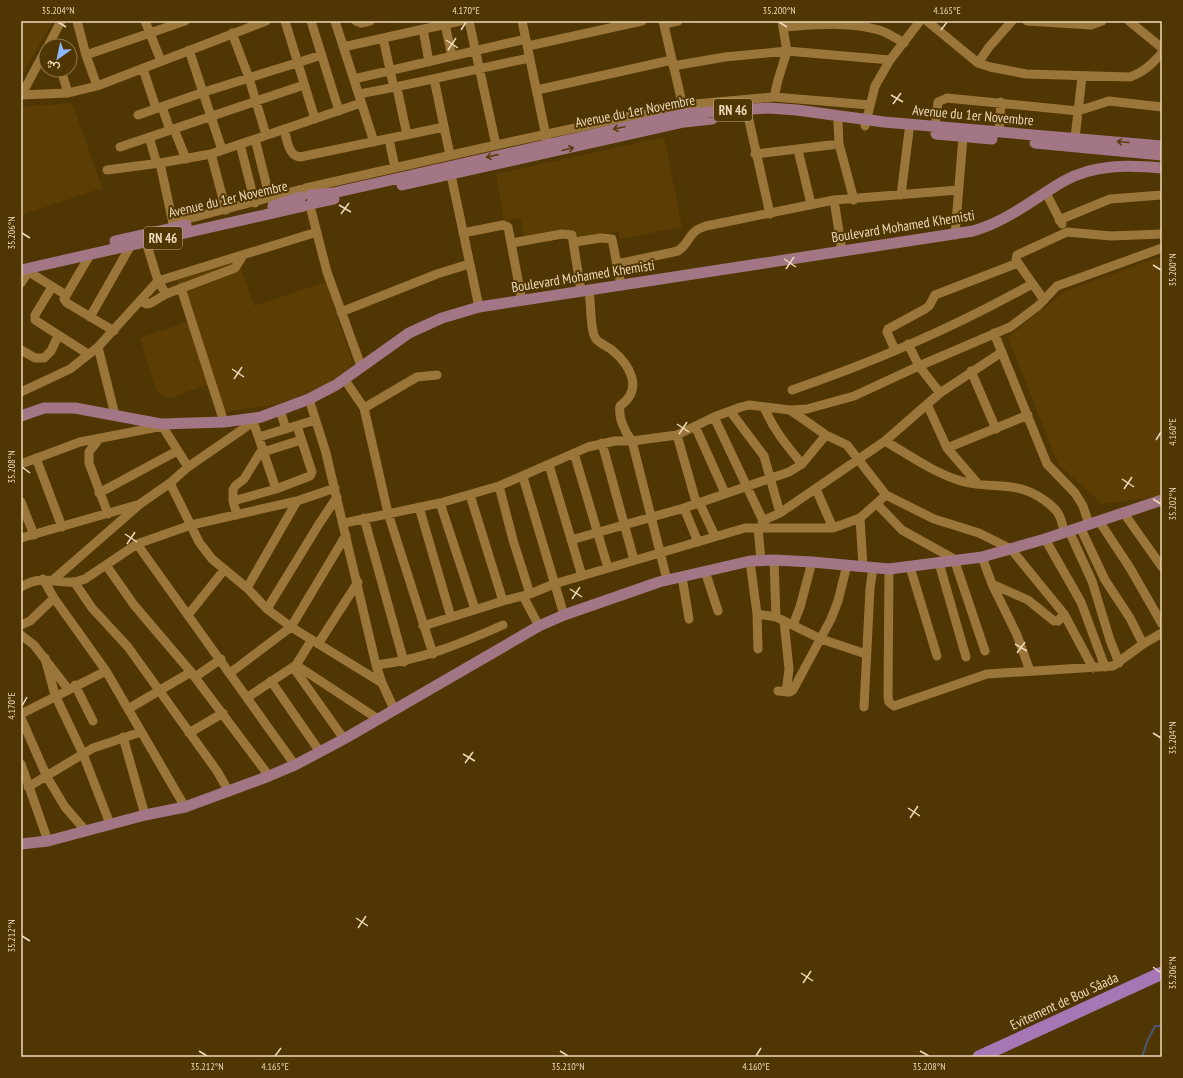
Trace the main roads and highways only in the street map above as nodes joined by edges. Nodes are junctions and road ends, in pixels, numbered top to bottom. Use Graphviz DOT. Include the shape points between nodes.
graph roads {
  1 [pos="866,123"];
  2 [pos="547,144"];
  3 [pos="1162,146"];
  4 [pos="1162,155"];
  5 [pos="1162,168"];
  6 [pos="307,199"];
  7 [pos="25,268"];
  8 [pos="21,416"];
  9 [pos="1162,500"];
  10 [pos="21,844"];
  11 [pos="1162,973"];
  12 [pos="1162,980"];
  13 [pos="979,1057"];
  14 [pos="997,1057"];
  2 -- 1 [label="main road, Avenue du 1er Novembre / RN 46, one-way" via="684,122 748,116 789,116"];
  1 -- 2 [label="main road, Avenue du 1er Novembre / RN 46" via="797,110 684,110"];
  3 -- 1 [label="main road, Avenue du 1er Novembre / RN 46, one-way" via="935,126"];
  1 -- 4 [label="main road, Avenue du 1er Novembre / RN 46" via="909,132"];
  2 -- 6 [label="main road, Avenue du 1er Novembre / RN 46, one-way"];
  2 -- 6 [label="main road, Avenue du 1er Novembre / RN 46" via="451,175"];
  5 -- 8 [label="main road, Boulevard Mohamed Khemisti" via="1109,166 1065,180 1014,215 991,226 955,235 479,307 442,318 409,333 345,380 309,399 257,419 162,425 67,408 44,408"];
  6 -- 7 [label="main road, Avenue du 1er Novembre / RN 46" via="146,242"];
  6 -- 7 [label="main road, Avenue du 1er Novembre / RN 46" via="173,225"];
  9 -- 10 [label="main road" via="982,557 889,569 756,560 667,580 539,626 320,752 229,792 185,807 48,841"];
  11 -- 13 [label="highway, Evitement de Bou Sâada"];
  12 -- 14 [label="highway, Evitement de Bou Sâada"];
}
